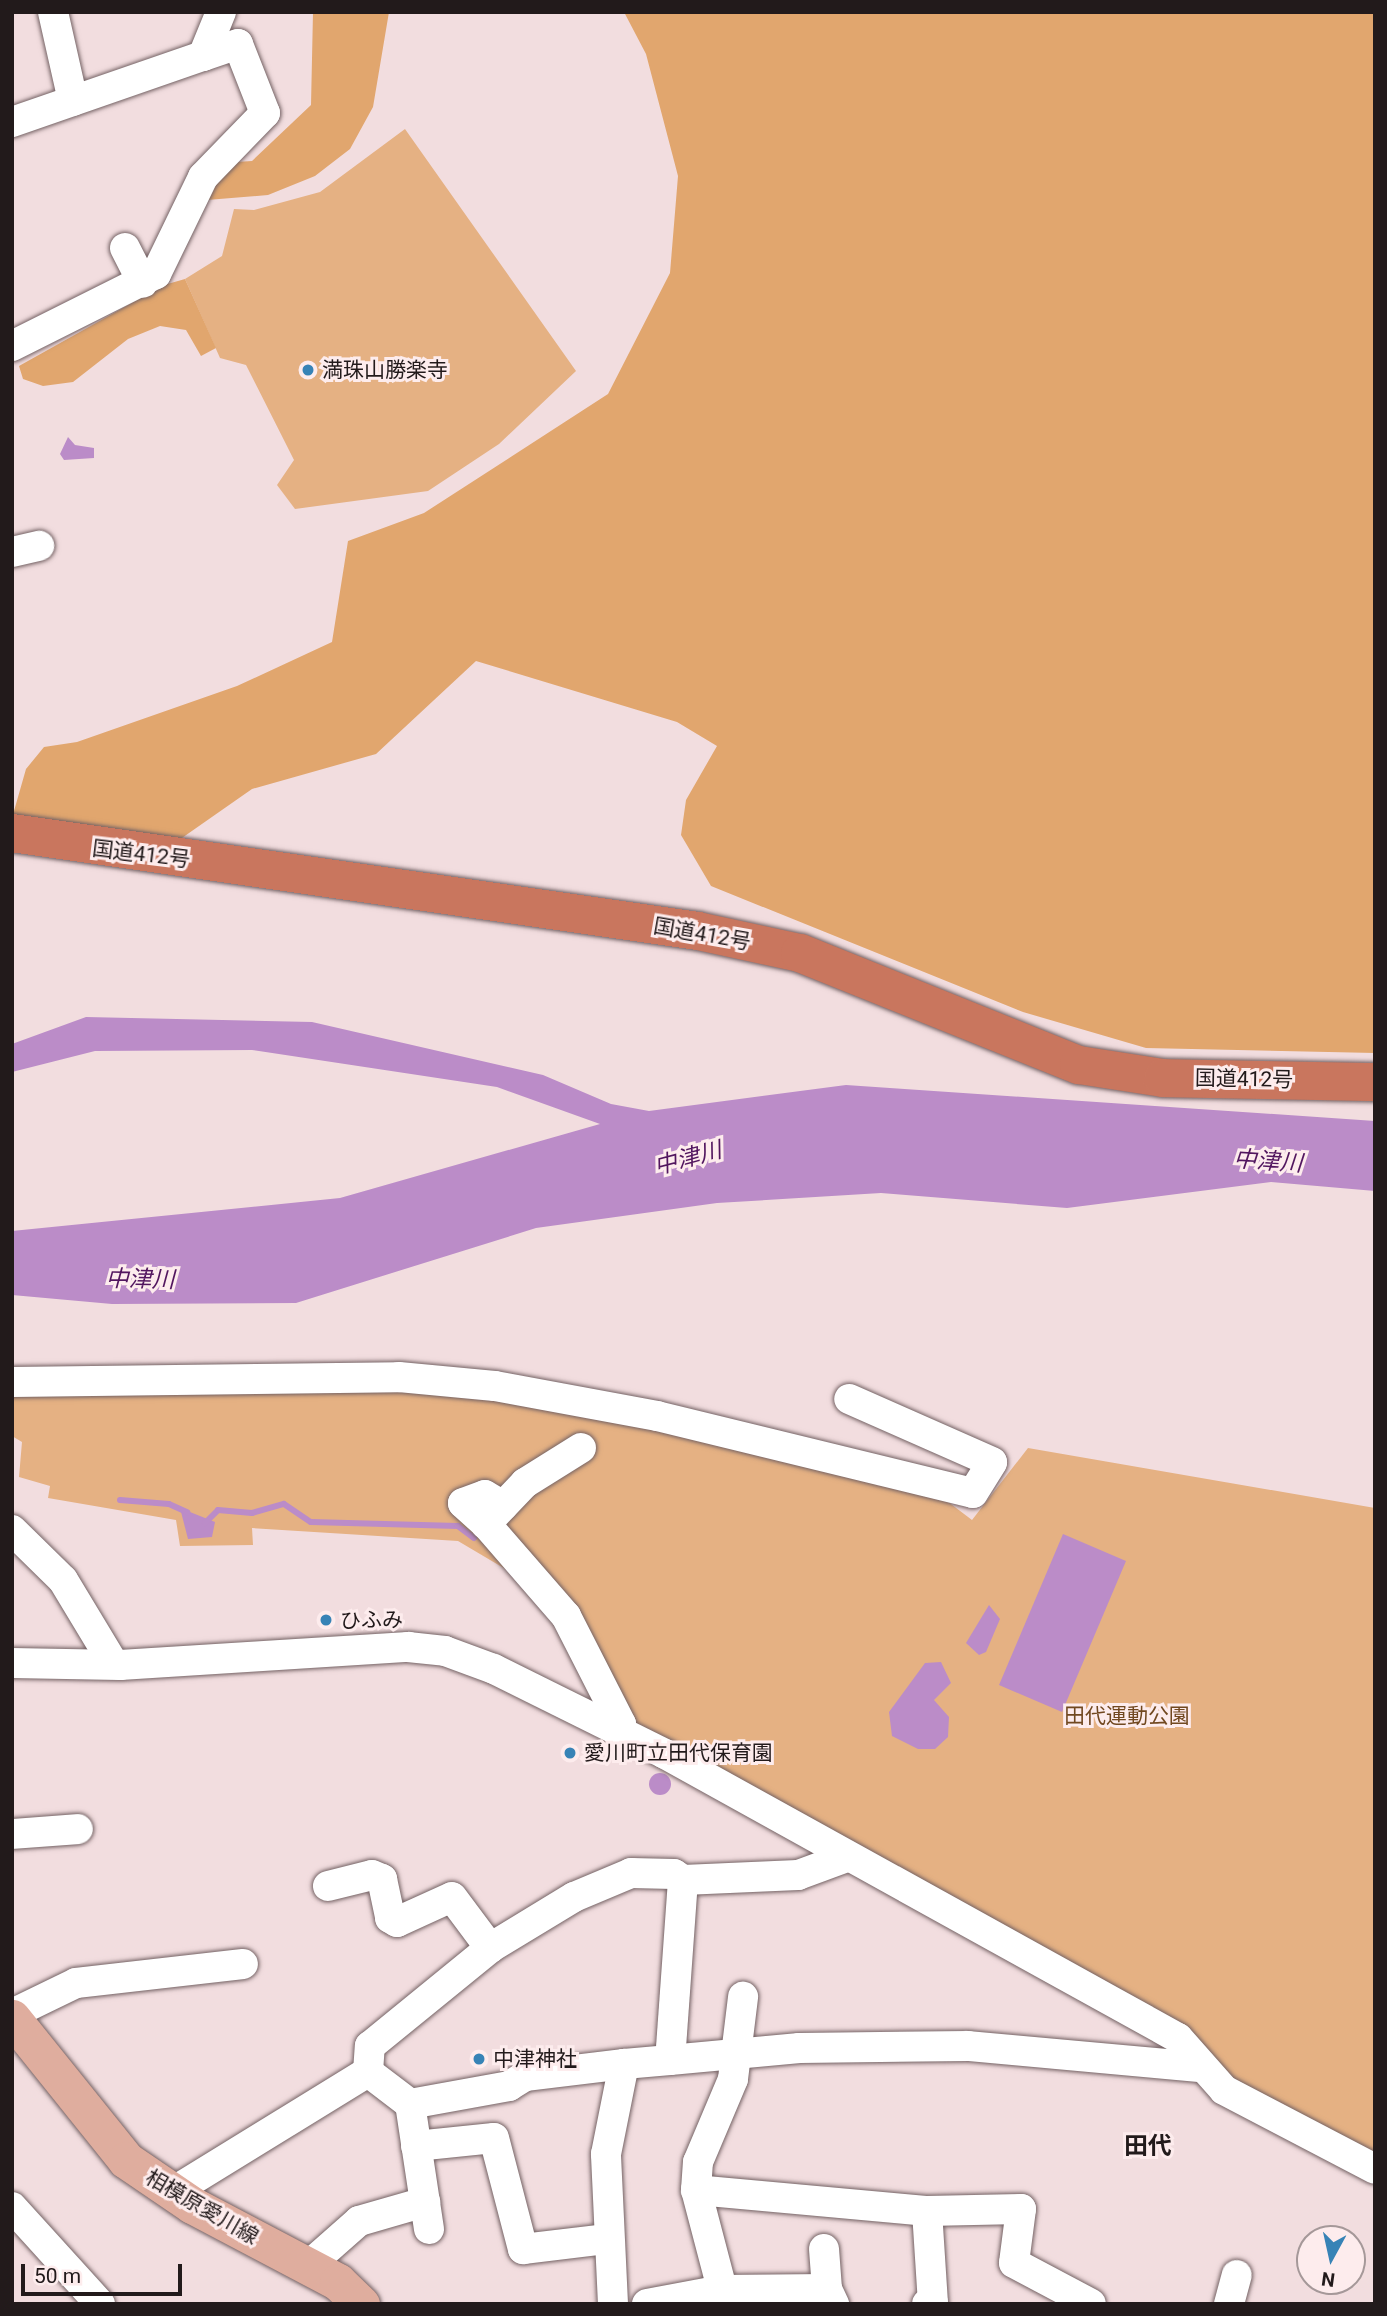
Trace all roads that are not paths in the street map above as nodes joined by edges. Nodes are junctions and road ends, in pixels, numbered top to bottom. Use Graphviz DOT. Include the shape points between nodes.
graph roads {
  1 [pos="53,12"];
  2 [pos="221,12"];
  3 [pos="203,57"];
  4 [pos="73,102"];
  5 [pos="12,122"];
  6 [pos="125,248"];
  7 [pos="143,283"];
  8 [pos="12,346"];
  9 [pos="12,833"];
  10 [pos="1375,1082"];
  11 [pos="12,1382"];
  12 [pos="849,1399"];
  13 [pos="581,1448"];
  14 [pos="12,1530"];
  15 [pos="12,1663"];
  16 [pos="113,1663"];
  17 [pos="619,1731"];
  18 [pos="12,1834"];
  19 [pos="66,1835"];
  20 [pos="847,1857"];
  21 [pos="683,1880"];
  22 [pos="328,1886"];
  23 [pos="490,1948"];
  24 [pos="243,1964"];
  25 [pos="743,1997"];
  26 [pos="12,2016"];
  27 [pos="739,2055"];
  28 [pos="670,2060"];
  29 [pos="624,2064"];
  30 [pos="1198,2067"];
  31 [pos="368,2072"];
  32 [pos="410,2104"];
  33 [pos="416,2146"];
  34 [pos="1375,2169"];
  35 [pos="696,2190"];
  36 [pos="172,2193"];
  37 [pos="12,2207"];
  38 [pos="927,2211"];
  39 [pos="607,2239"];
  40 [pos="824,2249"];
  41 [pos="308,2266"];
  42 [pos="1237,2275"];
  43 [pos="724,2297"];
  44 [pos="831,2297"];
  45 [pos="85,2299"];
  46 [pos="931,2303"];
  47 [pos="1083,2303"];
  48 [pos="361,2304"];
  49 [pos="613,2304"];
  50 [pos="648,2304"];
  51 [pos="1229,2304"];
  1 -- 4 [label="street"];
  2 -- 3 [label="street"];
  3 -- 4 [label="street"];
  3 -- 7 [label="street" via="238,44 265,113 203,177 156,274"];
  4 -- 5 [label="street"];
  6 -- 7 [label="street"];
  7 -- 8 [label="street"];
  9 -- 10 [label="highway, 国道412号" via="684,929 787,950 1079,1065 1163,1078"];
  11 -- 12 [label="street" via="399,1377 495,1386 657,1416 973,1493 992,1462"];
  13 -- 17 [label="street" via="525,1483 495,1515 566,1616 621,1724"];
  14 -- 16 [label="street" via="63,1580"];
  15 -- 16 [label="street"];
  16 -- 17 [label="street" via="408,1647 445,1651"];
  17 -- 20 [label="street"];
  18 -- 19 [label="street"];
  20 -- 21 [label="street" via="798,1875"];
  20 -- 30 [label="street" via="1178,2038"];
  21 -- 23 [label="street" via="674,1874 631,1873 574,1896"];
  21 -- 28 [label="street"];
  22 -- 23 [label="street" via="372,1875 382,1879 390,1918 397,1922 452,1897"];
  23 -- 31 [label="street" via="370,2046"];
  24 -- 26 [label="street" via="76,1983"];
  25 -- 27 [label="street"];
  26 -- 36 [label="main road, 相模原愛川線" via="98,2133"];
  27 -- 28 [label="street"];
  27 -- 30 [label="street" via="968,2046"];
  27 -- 35 [label="street" via="698,2162"];
  28 -- 29 [label="street"];
  29 -- 32 [label="street" via="525,2076 509,2086"];
  29 -- 39 [label="street" via="606,2154"];
  30 -- 34 [label="street" via="1224,2090"];
  31 -- 32 [label="street"];
  31 -- 36 [label="street"];
  32 -- 33 [label="street"];
  33 -- 39 [label="street" via="494,2138 523,2249"];
  33 -- 41 [label="street" via="427,2216 359,2221"];
  35 -- 38 [label="street"];
  35 -- 43 [label="street"];
  36 -- 41 [label="main road, 相模原愛川線"];
  37 -- 45 [label="street"];
  38 -- 46 [label="street"];
  38 -- 47 [label="street" via="1021,2209 1014,2263"];
  39 -- 49 [label="street"];
  40 -- 44 [label="street"];
  41 -- 48 [label="main road, 相模原愛川線" via="338,2282"];
  42 -- 51 [label="street"];
  43 -- 44 [label="street"];
  43 -- 50 [label="street"];
}
